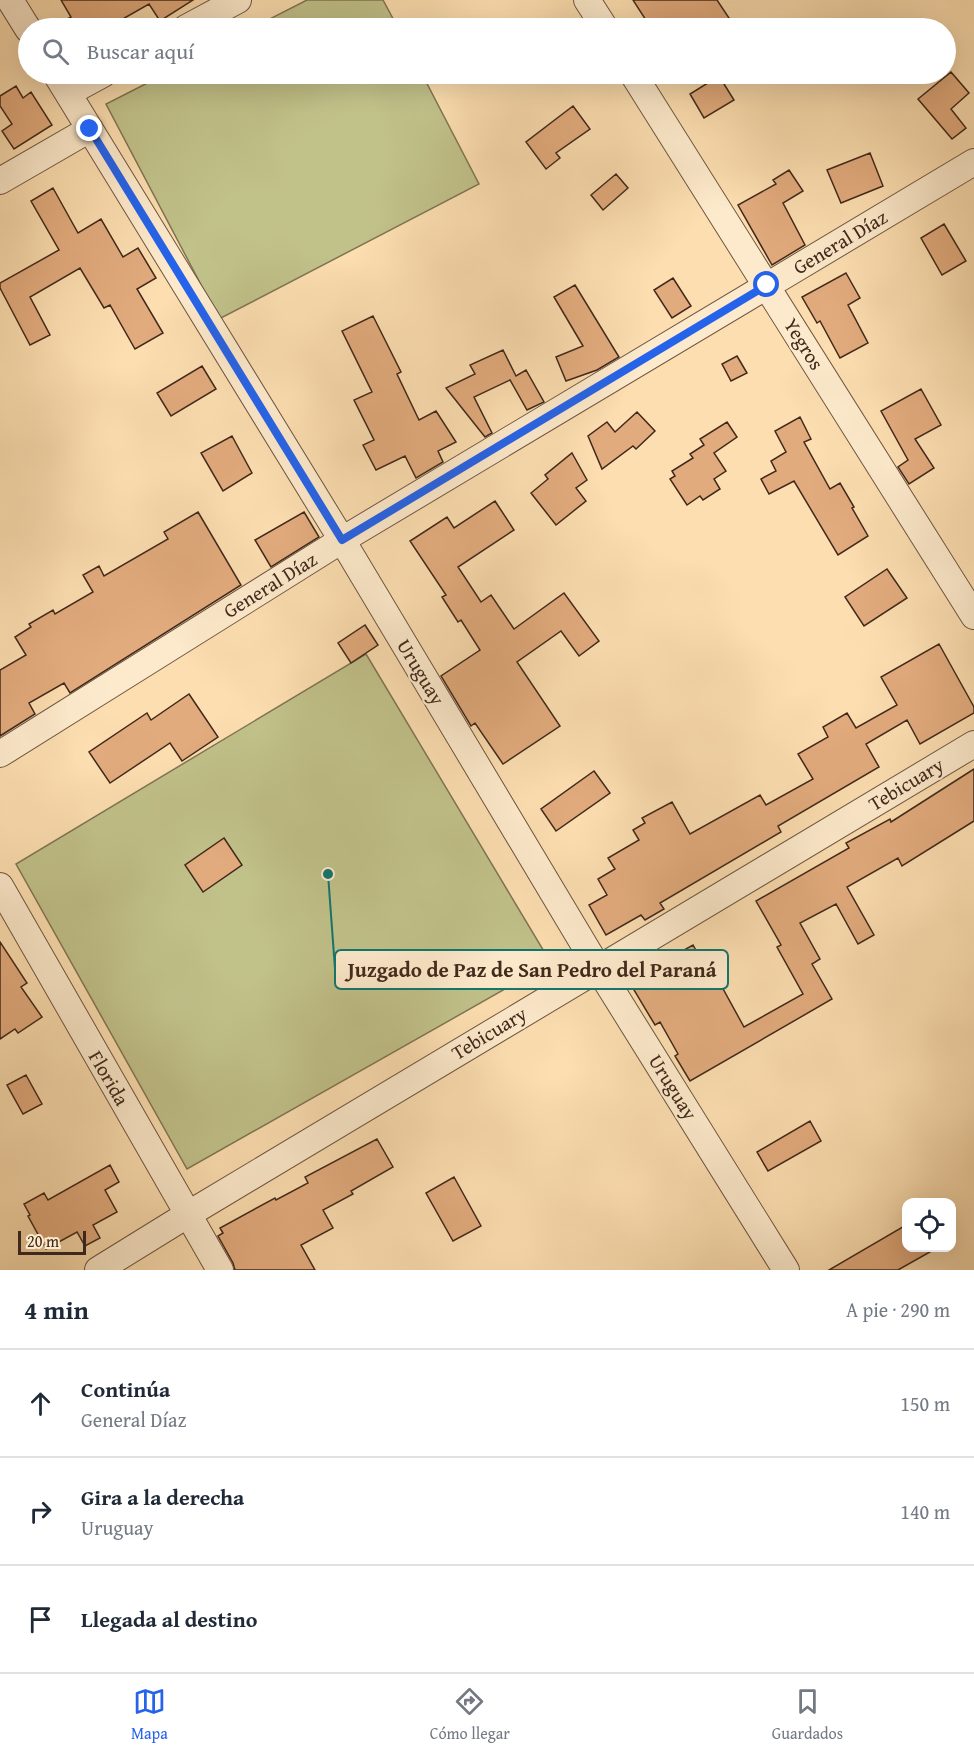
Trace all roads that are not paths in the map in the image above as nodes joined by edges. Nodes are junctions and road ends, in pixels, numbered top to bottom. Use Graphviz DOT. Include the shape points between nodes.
graph roads {
  1 [pos="10,0"];
  2 [pos="238,0"];
  3 [pos="587,0"];
  4 [pos="21,18"];
  5 [pos="205,18"];
  6 [pos="599,18"];
  7 [pos="63,84"];
  8 [pos="639,84"];
  9 [pos="90,129"];
  10 [pos="974,162"];
  11 [pos="0,181"];
  12 [pos="767,285"];
  13 [pos="342,540"];
  14 [pos="974,616"];
  15 [pos="974,744"];
  16 [pos="0,754"];
  17 [pos="0,886"];
  18 [pos="598,968"];
  19 [pos="187,1215"];
  20 [pos="98,1270"];
  21 [pos="220,1270"];
  22 [pos="786,1270"];
  1 -- 4 [label="street"];
  2 -- 5 [label="street"];
  3 -- 6 [label="street"];
  7 -- 9 [label="street, Uruguay"];
  8 -- 12 [label="street, Yegros"];
  9 -- 11 [label="street"];
  9 -- 13 [label="street, Uruguay"];
  10 -- 12 [label="street, General Díaz"];
  12 -- 13 [label="street, General Díaz"];
  12 -- 14 [label="street, Yegros"];
  13 -- 16 [label="street, General Díaz"];
  13 -- 18 [label="street, Uruguay"];
  15 -- 18 [label="street, Tebicuary"];
  17 -- 19 [label="street, Florida"];
  18 -- 19 [label="street, Tebicuary"];
  18 -- 22 [label="street, Uruguay"];
  19 -- 20 [label="street, Tebicuary"];
  19 -- 21 [label="street, Florida"];
}
